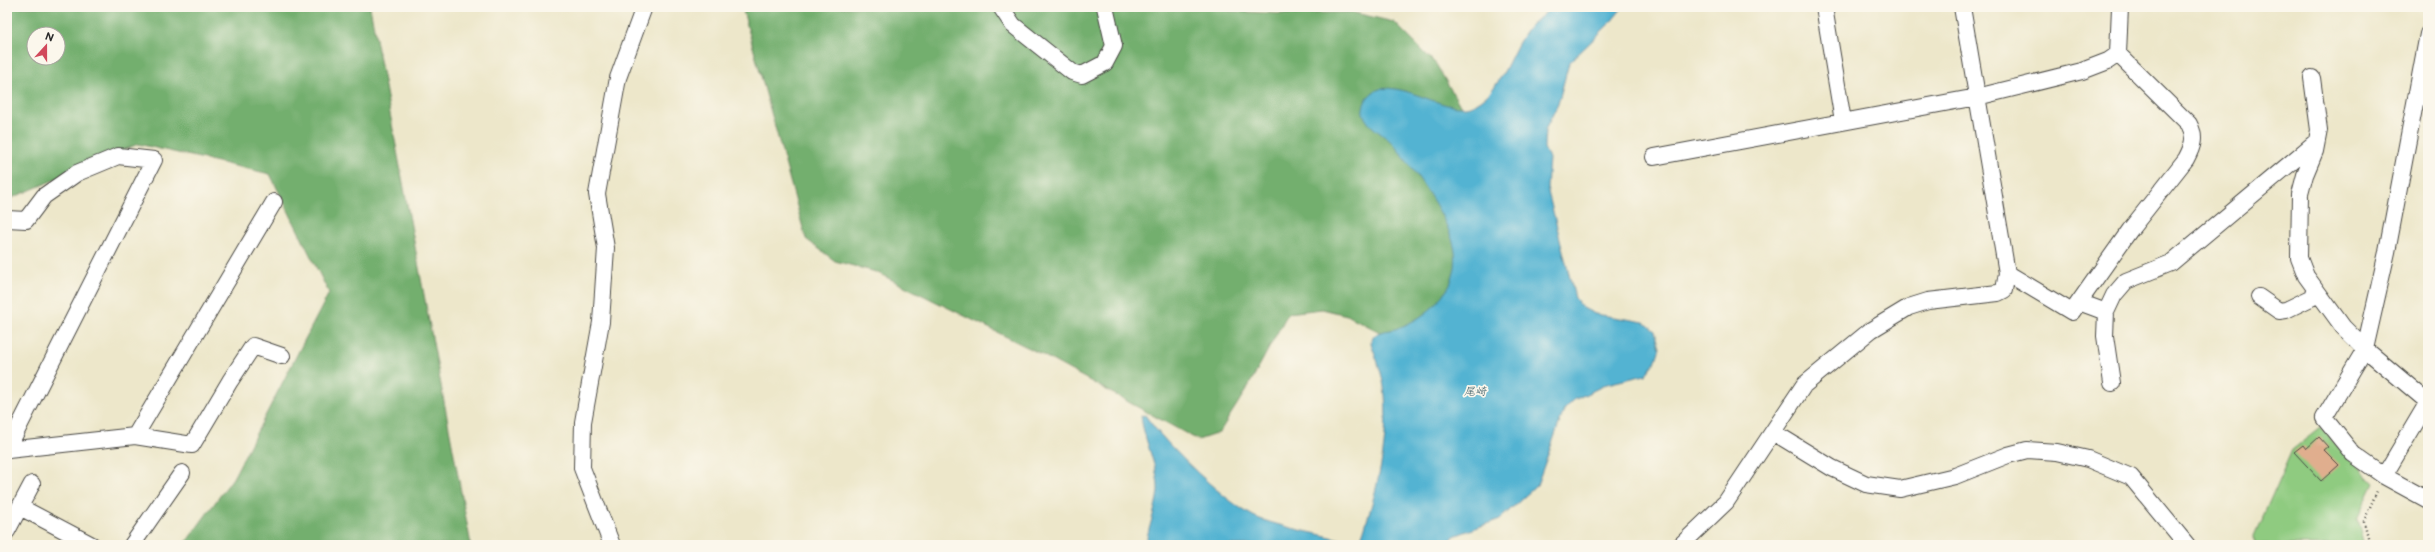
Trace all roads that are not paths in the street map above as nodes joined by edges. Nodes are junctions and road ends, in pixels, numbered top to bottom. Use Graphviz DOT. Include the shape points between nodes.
graph roads {
  1 [pos="644,7"];
  2 [pos="1001,7"];
  3 [pos="1104,7"];
  4 [pos="1824,7"];
  5 [pos="1962,7"];
  6 [pos="2120,7"];
  7 [pos="2428,34"];
  8 [pos="2118,54"];
  9 [pos="2312,78"];
  10 [pos="1977,97"];
  11 [pos="1843,121"];
  12 [pos="2317,141"];
  13 [pos="1654,157"];
  14 [pos="274,202"];
  15 [pos="7,219"];
  16 [pos="2007,273"];
  17 [pos="2319,294"];
  18 [pos="2259,297"];
  19 [pos="2079,302"];
  20 [pos="2106,312"];
  21 [pos="2365,349"];
  22 [pos="282,356"];
  23 [pos="2112,383"];
  24 [pos="2428,402"];
  25 [pos="1773,432"];
  26 [pos="134,436"];
  27 [pos="8,450"];
  28 [pos="182,473"];
  29 [pos="2384,476"];
  30 [pos="32,484"];
  31 [pos="2428,500"];
  32 [pos="20,507"];
  33 [pos="7,531"];
  34 [pos="92,545"];
  35 [pos="132,545"];
  36 [pos="612,545"];
  37 [pos="1681,545"];
  38 [pos="2187,545"];
  1 -- 36 [label="street" via="618,78 597,194 606,248 601,322 582,422 582,468"];
  2 -- 3 [label="street" via="1013,25 1072,72 1082,75 1105,63 1114,46"];
  4 -- 11 [label="street"];
  5 -- 10 [label="street"];
  6 -- 8 [label="street"];
  7 -- 21 [label="street" via="2387,252"];
  8 -- 10 [label="street" via="2108,61 2082,71"];
  8 -- 19 [label="street" via="2189,124 2194,134 2186,159 2130,230"];
  9 -- 12 [label="street" via="2319,130"];
  10 -- 11 [label="street"];
  10 -- 16 [label="street"];
  11 -- 13 [label="street"];
  12 -- 17 [label="street" via="2300,194 2299,258 2306,276"];
  12 -- 20 [label="street" via="2171,263 2126,281 2114,295"];
  14 -- 26 [label="street"];
  15 -- 27 [label="street" via="26,220 44,196 77,173 118,156 154,160"];
  16 -- 19 [label="street" via="2072,312"];
  16 -- 25 [label="street" via="2007,284 2004,290 1998,293 1928,301 1909,307 1871,330 1804,385"];
  17 -- 18 [label="street" via="2279,311"];
  17 -- 21 [label="street" via="2343,327"];
  19 -- 20 [label="street"];
  20 -- 23 [label="street" via="2105,336"];
  21 -- 24 [label="street"];
  21 -- 29 [label="street" via="2324,418 2353,454"];
  22 -- 26 [label="street" via="253,346 192,445"];
  24 -- 29 [label="street"];
  25 -- 37 [label="street" via="1726,502"];
  25 -- 38 [label="street" via="1832,468 1866,484 1900,489 1955,476 2008,454 2027,450 2056,452 2088,459 2131,477"];
  26 -- 27 [label="street"];
  28 -- 35 [label="street"];
  29 -- 31 [label="street"];
  30 -- 32 [label="street"];
  32 -- 33 [label="street"];
  32 -- 34 [label="street"];
}
